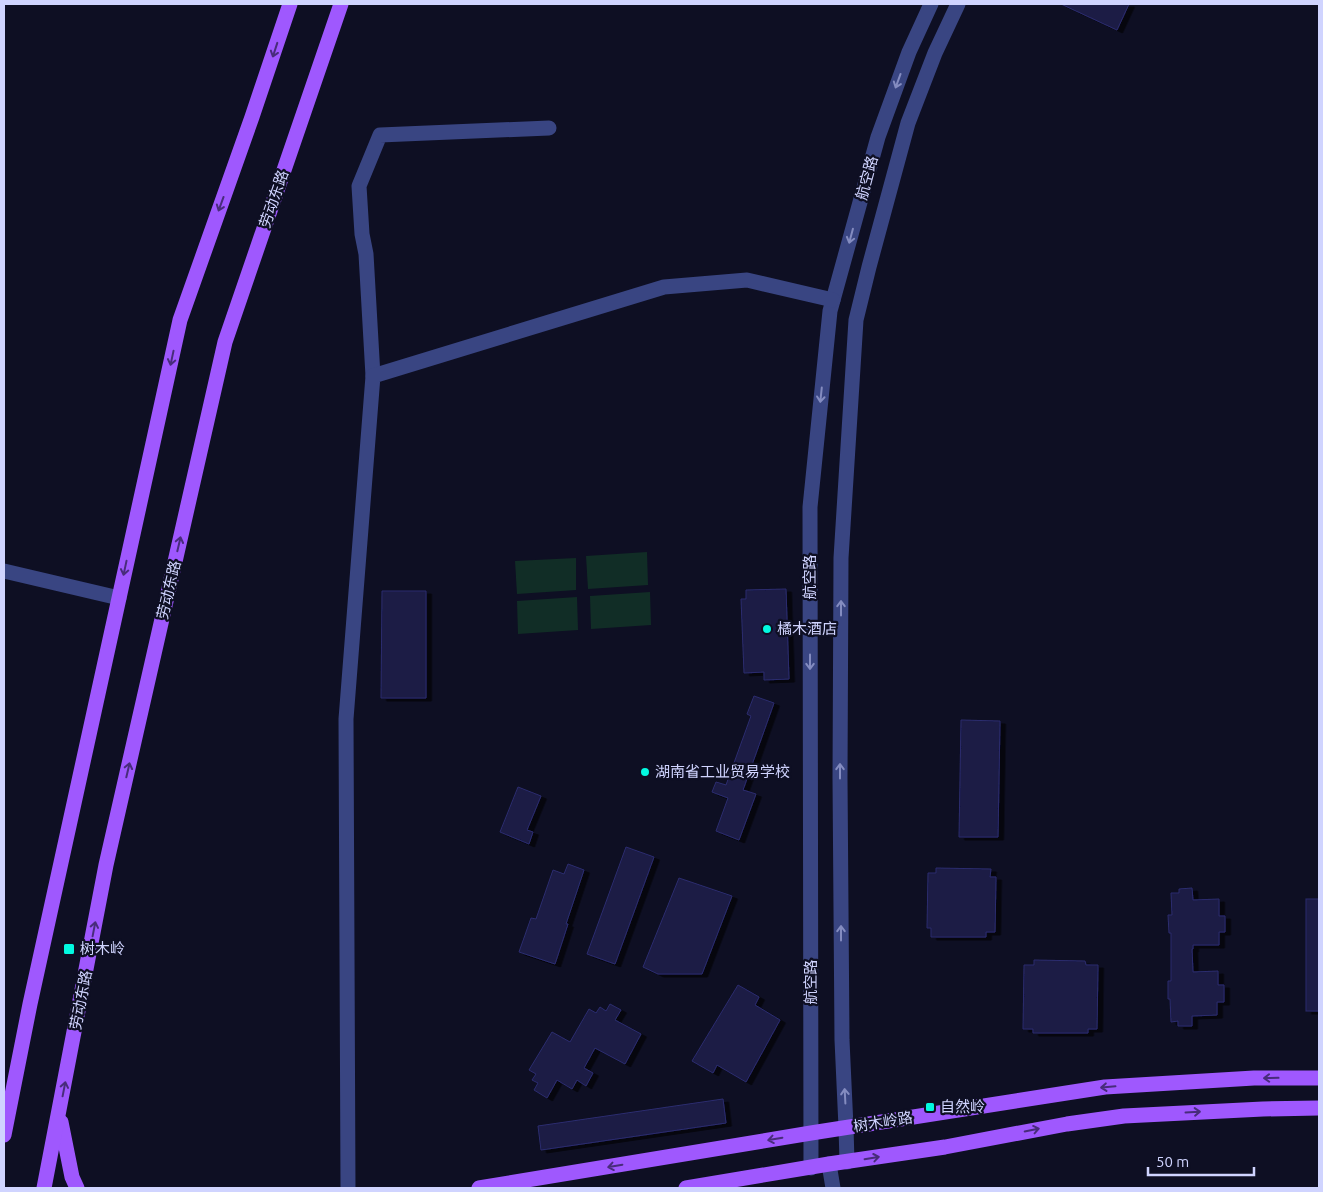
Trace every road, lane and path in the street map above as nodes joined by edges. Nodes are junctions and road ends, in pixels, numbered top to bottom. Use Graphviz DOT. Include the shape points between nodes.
graph roads {
  1 [pos="290,4"];
  2 [pos="341,4"];
  3 [pos="931,4"];
  4 [pos="958,4"];
  5 [pos="909,52"];
  6 [pos="935,53"];
  7 [pos="549,128"];
  8 [pos="832,306"];
  9 [pos="856,320"];
  10 [pos="374,376"];
  11 [pos="4,571"];
  12 [pos="119,598"];
  13 [pos="1319,1078"];
  14 [pos="1319,1108"];
  15 [pos="59,1112"];
  16 [pos="846,1127"];
  17 [pos="811,1133"];
  18 [pos="4,1135"];
  19 [pos="847,1162"];
  20 [pos="829,1164"];
  21 [pos="811,1168"];
  22 [pos="44,1188"];
  23 [pos="77,1188"];
  24 [pos="348,1188"];
  25 [pos="479,1188"];
  26 [pos="686,1188"];
  27 [pos="833,1188"];
  1 -- 12 [label="main road, one-way" via="180,320"];
  15 -- 2 [label="main road, 劳动东路, one-way" via="106,865 225,342"];
  3 -- 5 [label="street, 航空路"];
  4 -- 6 [label="street, 航空路"];
  5 -- 6 [label="street"];
  5 -- 8 [label="street, 航空路, one-way" via="878,137"];
  6 -- 9 [label="street, 航空路" via="908,123"];
  7 -- 10 [label="street" via="380,135 359,186"];
  8 -- 9 [label="street"];
  8 -- 10 [label="street" via="747,280 664,287"];
  8 -- 17 [label="street, 航空路, one-way" via="810,507"];
  16 -- 9 [label="street, 航空路, one-way" via="842,1020 841,567"];
  10 -- 24 [label="street" via="346,719"];
  11 -- 12 [label="street"];
  12 -- 18 [label="main road"];
  13 -- 16 [label="main road, 树木岭路, one-way" via="1254,1078 1105,1087"];
  19 -- 14 [label="main road, one-way" via="1124,1116"];
  15 -- 22 [label="main road, 劳动东路"];
  15 -- 23 [label="main road"];
  16 -- 17 [label="main road, 树木岭路"];
  16 -- 19 [label="street, 航空路"];
  17 -- 21 [label="street, 航空路"];
  17 -- 25 [label="main road, 树木岭路, one-way"];
  19 -- 20 [label="main road"];
  20 -- 21 [label="main road"];
  20 -- 27 [label="street"];
  21 -- 26 [label="main road"];
}
